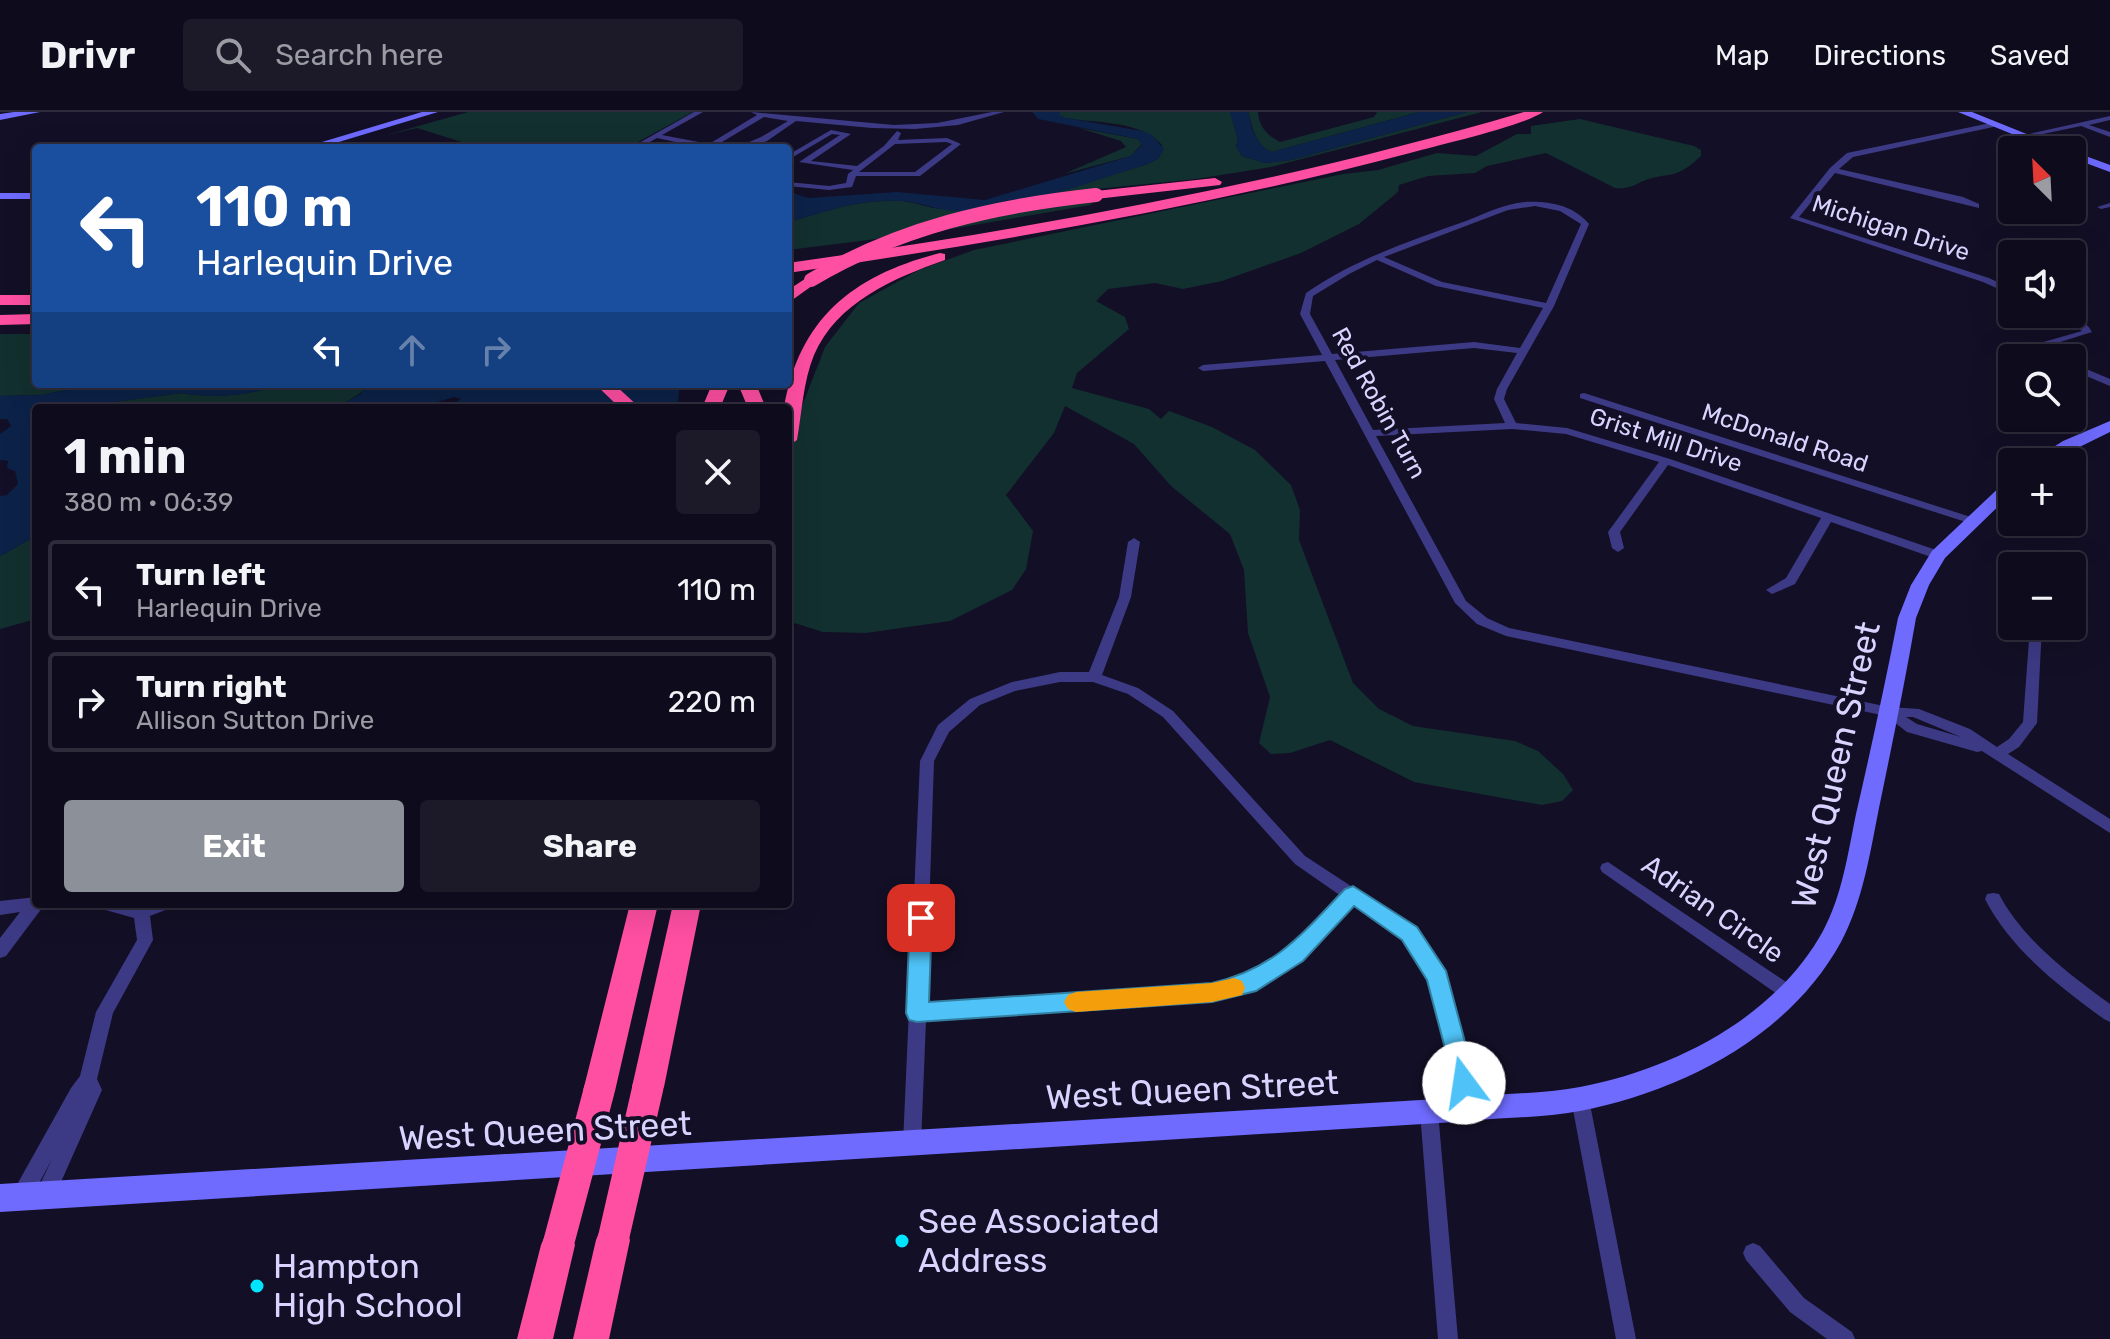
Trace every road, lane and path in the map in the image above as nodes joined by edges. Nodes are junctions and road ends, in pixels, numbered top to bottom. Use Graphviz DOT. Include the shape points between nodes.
graph roads {
  1 [pos="35,112"];
  2 [pos="433,112"];
  3 [pos="699,112"];
  4 [pos="1000,112"];
  5 [pos="1512,112"];
  6 [pos="1537,112"];
  7 [pos="1558,112"];
  8 [pos="1963,112"];
  9 [pos="448,113"];
  10 [pos="762,113"];
  11 [pos="798,115"];
  12 [pos="0,117"];
  13 [pos="2110,118"];
  14 [pos="1995,124"];
  15 [pos="2081,124"];
  16 [pos="897,128"];
  17 [pos="1475,131"];
  18 [pos="2110,135"];
  19 [pos="655,136"];
  20 [pos="2024,136"];
  21 [pos="894,142"];
  22 [pos="321,144"];
  23 [pos="341,144"];
  24 [pos="641,144"];
  25 [pos="694,144"];
  26 [pos="714,144"];
  27 [pos="750,144"];
  28 [pos="1366,153"];
  29 [pos="792,156"];
  30 [pos="792,160"];
  31 [pos="2086,160"];
  32 [pos="804,162"];
  33 [pos="2110,169"];
  34 [pos="1833,170"];
  35 [pos="855,171"];
  36 [pos="792,184"];
  37 [pos="0,189"];
  38 [pos="32,189"];
  39 [pos="0,196"];
  40 [pos="32,196"];
  41 [pos="1976,206"];
  42 [pos="1067,225"];
  43 [pos="792,256"];
  44 [pos="1379,258"];
  45 [pos="792,267"];
  46 [pos="1998,286"];
  47 [pos="792,295"];
  48 [pos="0,300"];
  49 [pos="32,300"];
  50 [pos="1549,306"];
  51 [pos="0,307"];
  52 [pos="32,307"];
  53 [pos="32,319"];
  54 [pos="0,320"];
  55 [pos="2085,328"];
  56 [pos="2046,344"];
  57 [pos="1523,351"];
  58 [pos="1329,358"];
  59 [pos="1203,368"];
  60 [pos="2086,372"];
  61 [pos="2110,383"];
  62 [pos="608,388"];
  63 [pos="1584,396"];
  64 [pos="626,404"];
  65 [pos="792,420"];
  66 [pos="1512,426"];
  67 [pos="2110,426"];
  68 [pos="1371,433"];
  69 [pos="2061,448"];
  70 [pos="1666,461"];
  71 [pos="1998,497"];
  72 [pos="1828,516"];
  73 [pos="1973,521"];
  74 [pos="1134,542"];
  75 [pos="1618,548"];
  76 [pos="1938,555"];
  77 [pos="1772,590"];
  78 [pos="2035,640"];
  79 [pos="1094,677"];
  80 [pos="1889,712"];
  81 [pos="1998,753"];
  82 [pos="2110,827"];
  83 [pos="1608,868"];
  84 [pos="1353,894"];
  85 [pos="1993,899"];
  86 [pos="32,904"];
  87 [pos="0,908"];
  88 [pos="32,908"];
  89 [pos="123,908"];
  90 [pos="153,908"];
  91 [pos="643,908"];
  92 [pos="686,908"];
  93 [pos="142,913"];
  94 [pos="0,951"];
  95 [pos="1789,993"];
  96 [pos="917,1013"];
  97 [pos="2110,1014"];
  98 [pos="1580,1099"];
  99 [pos="1471,1109"];
  100 [pos="1429,1112"];
  101 [pos="912,1144"];
  102 [pos="22,1197"];
  103 [pos="1753,1253"];
  104 [pos="535,1339"];
  105 [pos="591,1339"];
  106 [pos="1448,1339"];
  107 [pos="1626,1339"];
  108 [pos="1845,1339"];
  1 -- 12 [label="main road"];
  2 -- 22 [label="main road"];
  3 -- 19 [label="street"];
  4 -- 16 [label="street" via="956,123"];
  5 -- 28 [label="highway"];
  6 -- 17 [label="highway"];
  7 -- 17 [label="highway"];
  8 -- 14 [label="main road"];
  9 -- 23 [label="main road"];
  10 -- 11 [label="street"];
  10 -- 26 [label="street"];
  11 -- 16 [label="street"];
  11 -- 27 [label="street"];
  13 -- 15 [label="street"];
  14 -- 20 [label="main road"];
  14 -- 34 [label="street, Michigan Drive" via="1850,155"];
  15 -- 18 [label="street"];
  15 -- 20 [label="street"];
  16 -- 21 [label="street"];
  17 -- 42 [label="highway" via="1284,182"];
  19 -- 24 [label="street"];
  19 -- 25 [label="street"];
  21 -- 35 [label="street"];
  21 -- 35 [label="street" via="957,144 917,174"];
  28 -- 43 [label="highway" via="1087,213"];
  28 -- 47 [label="highway, bridge" via="1216,182 1002,207 932,224 870,247"];
  29 -- 32 [label="street" via="831,132 847,134"];
  30 -- 32 [label="street"];
  31 -- 33 [label="main road"];
  32 -- 35 [label="street"];
  34 -- 41 [label="street"];
  34 -- 46 [label="street, Michigan Drive" via="1795,215 1798,221"];
  35 -- 36 [label="street" via="849,185"];
  37 -- 38 [label="main road"];
  39 -- 40 [label="main road"];
  42 -- 45 [label="highway"];
  42 -- 65 [label="highway" via="921,263 863,292 819,333 803,364"];
  44 -- 50 [label="street" via="1439,284"];
  44 -- 50 [label="street, Red Robin Turn" via="1517,205 1567,211 1585,224"];
  44 -- 58 [label="street, Red Robin Turn" via="1309,295 1305,314"];
  48 -- 49 [label="highway"];
  50 -- 57 [label="street, Red Robin Turn"];
  51 -- 52 [label="highway"];
  53 -- 54 [label="highway"];
  55 -- 56 [label="street" via="2087,332"];
  57 -- 58 [label="street" via="1474,345"];
  57 -- 66 [label="street, Red Robin Turn" via="1499,399"];
  58 -- 59 [label="street"];
  58 -- 68 [label="street, Red Robin Turn"];
  60 -- 61 [label="street"];
  62 -- 64 [label="highway"];
  63 -- 73 [label="street, McDonald Road"];
  66 -- 68 [label="street, Grist Mill Drive"];
  66 -- 70 [label="street, Grist Mill Drive" via="1567,431"];
  67 -- 69 [label="main road"];
  68 -- 80 [label="street, Red Robin Turn" via="1461,603 1482,621 1506,632"];
  70 -- 72 [label="street, Grist Mill Drive"];
  70 -- 75 [label="street" via="1614,532"];
  71 -- 73 [label="main road, West Queen Street"];
  72 -- 76 [label="street, Grist Mill Drive"];
  72 -- 77 [label="street" via="1791,581"];
  73 -- 76 [label="main road, West Queen Street"];
  74 -- 79 [label="street" via="1125,597"];
  76 -- 80 [label="main road, West Queen Street" via="1907,618"];
  78 -- 81 [label="street" via="2030,723"];
  79 -- 84 [label="street" via="1133,691 1168,714 1300,860"];
  79 -- 96 [label="street" via="1060,677 1012,687 975,702 943,729 927,761"];
  80 -- 81 [label="street, Red Robin Turn" via="1914,712"];
  80 -- 95 [label="main road, West Queen Street" via="1844,906 1832,937"];
  81 -- 82 [label="street, Red Robin Turn"];
  83 -- 95 [label="street, Adrian Circle"];
  84 -- 96 [label="street" via="1296,955 1248,985 1212,993"];
  84 -- 99 [label="street" via="1409,933 1438,978"];
  85 -- 97 [label="street" via="2015,933"];
  86 -- 87 [label="street"];
  88 -- 94 [label="street"];
  89 -- 93 [label="street"];
  90 -- 93 [label="street"];
  91 -- 104 [label="highway, bridge"];
  92 -- 105 [label="highway, bridge"];
  93 -- 102 [label="street" via="145,940 105,1012 88,1079 93,1090"];
  95 -- 98 [label="main road, West Queen Street" via="1758,1021 1696,1060"];
  96 -- 101 [label="street"];
  98 -- 99 [label="main road, West Queen Street"];
  98 -- 107 [label="street"];
  99 -- 100 [label="main road, West Queen Street"];
  100 -- 101 [label="main road, West Queen Street"];
  100 -- 106 [label="street"];
  101 -- 102 [label="main road, West Queen Street"];
  103 -- 108 [label="street" via="1797,1305"];
}
